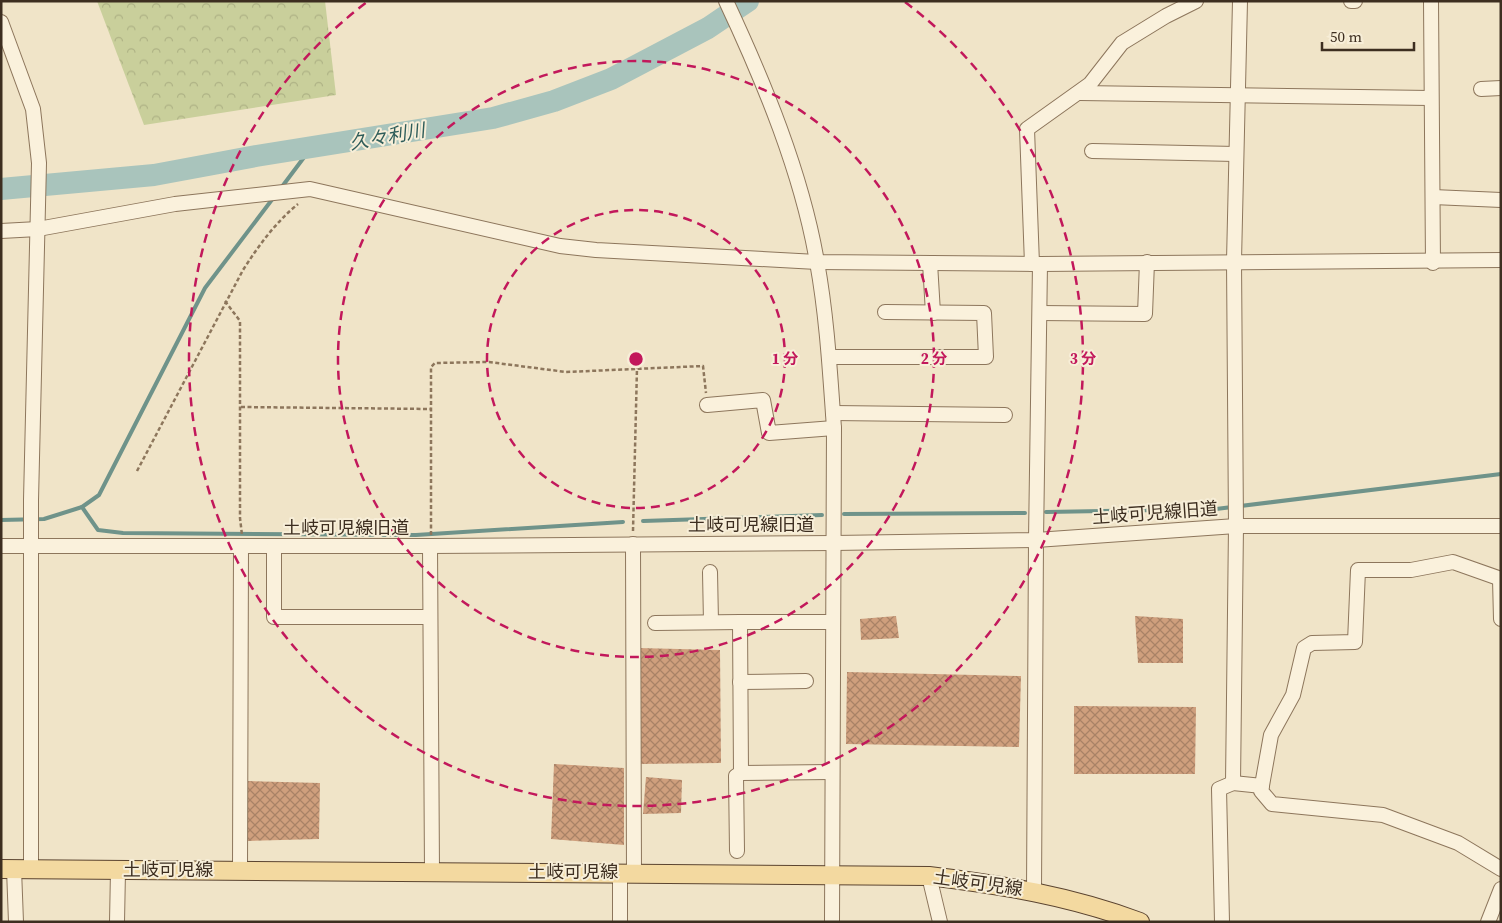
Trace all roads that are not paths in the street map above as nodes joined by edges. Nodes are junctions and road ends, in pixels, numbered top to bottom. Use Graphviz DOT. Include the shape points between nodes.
graph roads {
  1 [pos="726,1"];
  2 [pos="1196,1"];
  3 [pos="1240,1"];
  4 [pos="1351,1"];
  5 [pos="1355,1"];
  6 [pos="1430,1"];
  7 [pos="1,22"];
  8 [pos="7,52"];
  9 [pos="1501,88"];
  10 [pos="1481,89"];
  11 [pos="1080,93"];
  12 [pos="1238,95"];
  13 [pos="1430,98"];
  14 [pos="1092,151"];
  15 [pos="1236,154"];
  16 [pos="1433,196"];
  17 [pos="1501,200"];
  18 [pos="38,224"];
  19 [pos="1,231"];
  20 [pos="1501,260"];
  21 [pos="1234,261"];
  22 [pos="817,262"];
  23 [pos="1147,262"];
  24 [pos="930,263"];
  25 [pos="1433,263"];
  26 [pos="1036,264"];
  27 [pos="885,312"];
  28 [pos="933,313"];
  29 [pos="1040,314"];
  30 [pos="829,357"];
  31 [pos="707,404"];
  32 [pos="833,413"];
  33 [pos="1005,415"];
  34 [pos="834,428"];
  35 [pos="1236,521"];
  36 [pos="1501,526"];
  37 [pos="31,539"];
  38 [pos="1036,540"];
  39 [pos="834,543"];
  40 [pos="633,544"];
  41 [pos="1,546"];
  42 [pos="241,546"];
  43 [pos="274,546"];
  44 [pos="430,546"];
  45 [pos="710,572"];
  46 [pos="1500,579"];
  47 [pos="430,617"];
  48 [pos="1501,619"];
  49 [pos="711,622"];
  50 [pos="740,622"];
  51 [pos="833,622"];
  52 [pos="655,623"];
  53 [pos="806,681"];
  54 [pos="740,682"];
  55 [pos="831,772"];
  56 [pos="741,773"];
  57 [pos="1233,783"];
  58 [pos="1262,786"];
  59 [pos="737,851"];
  60 [pos="16,869"];
  61 [pos="1501,869"];
  62 [pos="240,870"];
  63 [pos="118,871"];
  64 [pos="432,872"];
  65 [pos="627,873"];
  66 [pos="830,874"];
  67 [pos="929,876"];
  68 [pos="1501,889"];
  69 [pos="1034,891"];
  70 [pos="16,922"];
  71 [pos="117,922"];
  72 [pos="620,922"];
  73 [pos="832,922"];
  74 [pos="940,922"];
  75 [pos="1140,922"];
  76 [pos="1222,922"];
  77 [pos="1488,922"];
  1 -- 22 [label="street" via="789,158"];
  2 -- 11 [label="street" via="1122,43"];
  3 -- 12 [label="street"];
  4 -- 5 [label="street"];
  6 -- 13 [label="street"];
  7 -- 8 [label="street"];
  8 -- 18 [label="street" via="33,109 39,163"];
  9 -- 10 [label="street"];
  11 -- 12 [label="street"];
  11 -- 26 [label="street" via="1027,129"];
  12 -- 13 [label="street"];
  12 -- 15 [label="street"];
  13 -- 16 [label="street"];
  14 -- 15 [label="street"];
  15 -- 21 [label="street"];
  16 -- 17 [label="street"];
  16 -- 25 [label="street"];
  18 -- 19 [label="street"];
  18 -- 22 [label="street" via="175,204 306,190 560,246"];
  18 -- 37 [label="street"];
  20 -- 25 [label="street"];
  21 -- 23 [label="street"];
  21 -- 25 [label="street"];
  21 -- 35 [label="street"];
  22 -- 24 [label="street"];
  22 -- 30 [label="street"];
  23 -- 26 [label="street"];
  23 -- 29 [label="street" via="1145,314"];
  24 -- 26 [label="street"];
  24 -- 28 [label="street"];
  26 -- 29 [label="street"];
  27 -- 28 [label="street"];
  28 -- 30 [label="street" via="984,313 986,357"];
  29 -- 38 [label="street"];
  30 -- 32 [label="street"];
  31 -- 34 [label="street" via="763,400 768,434"];
  32 -- 33 [label="street"];
  32 -- 34 [label="street"];
  34 -- 39 [label="street"];
  35 -- 36 [label="street, 土岐可児線旧道"];
  35 -- 38 [label="street, 土岐可児線旧道"];
  35 -- 57 [label="street"];
  37 -- 41 [label="street, 土岐可児線旧道"];
  37 -- 42 [label="street, 土岐可児線旧道"];
  37 -- 60 [label="street" via="31,612"];
  38 -- 39 [label="street, 土岐可児線旧道"];
  38 -- 69 [label="street"];
  39 -- 40 [label="street, 土岐可児線旧道"];
  39 -- 51 [label="street"];
  40 -- 44 [label="street, 土岐可児線旧道"];
  40 -- 65 [label="street"];
  42 -- 43 [label="street, 土岐可児線旧道"];
  42 -- 62 [label="street"];
  43 -- 44 [label="street, 土岐可児線旧道"];
  43 -- 47 [label="street" via="274,617"];
  44 -- 47 [label="street"];
  45 -- 49 [label="street"];
  46 -- 48 [label="street"];
  46 -- 58 [label="street" via="1452,562 1411,570 1358,570 1356,642 1312,643 1304,648 1293,695 1271,735"];
  47 -- 64 [label="street"];
  49 -- 50 [label="street"];
  49 -- 52 [label="street"];
  50 -- 51 [label="street"];
  50 -- 54 [label="street"];
  51 -- 55 [label="street"];
  53 -- 54 [label="street"];
  54 -- 56 [label="street"];
  55 -- 56 [label="street"];
  55 -- 66 [label="street"];
  56 -- 59 [label="street" via="736,776"];
  57 -- 58 [label="street"];
  57 -- 76 [label="street" via="1219,789"];
  58 -- 61 [label="street" via="1272,804 1383,815 1458,842"];
  60 -- 63 [label="main road, 土岐可児線"];
  60 -- 70 [label="street"];
  62 -- 63 [label="main road, 土岐可児線"];
  62 -- 64 [label="main road, 土岐可児線"];
  63 -- 71 [label="street"];
  64 -- 65 [label="main road, 土岐可児線"];
  65 -- 66 [label="main road, 土岐可児線"];
  65 -- 72 [label="street"];
  66 -- 67 [label="main road, 土岐可児線"];
  66 -- 73 [label="street"];
  67 -- 69 [label="main road, 土岐可児線"];
  67 -- 74 [label="street"];
  68 -- 77 [label="street"];
  69 -- 75 [label="main road, 土岐可児線" via="1095,906"];
}
